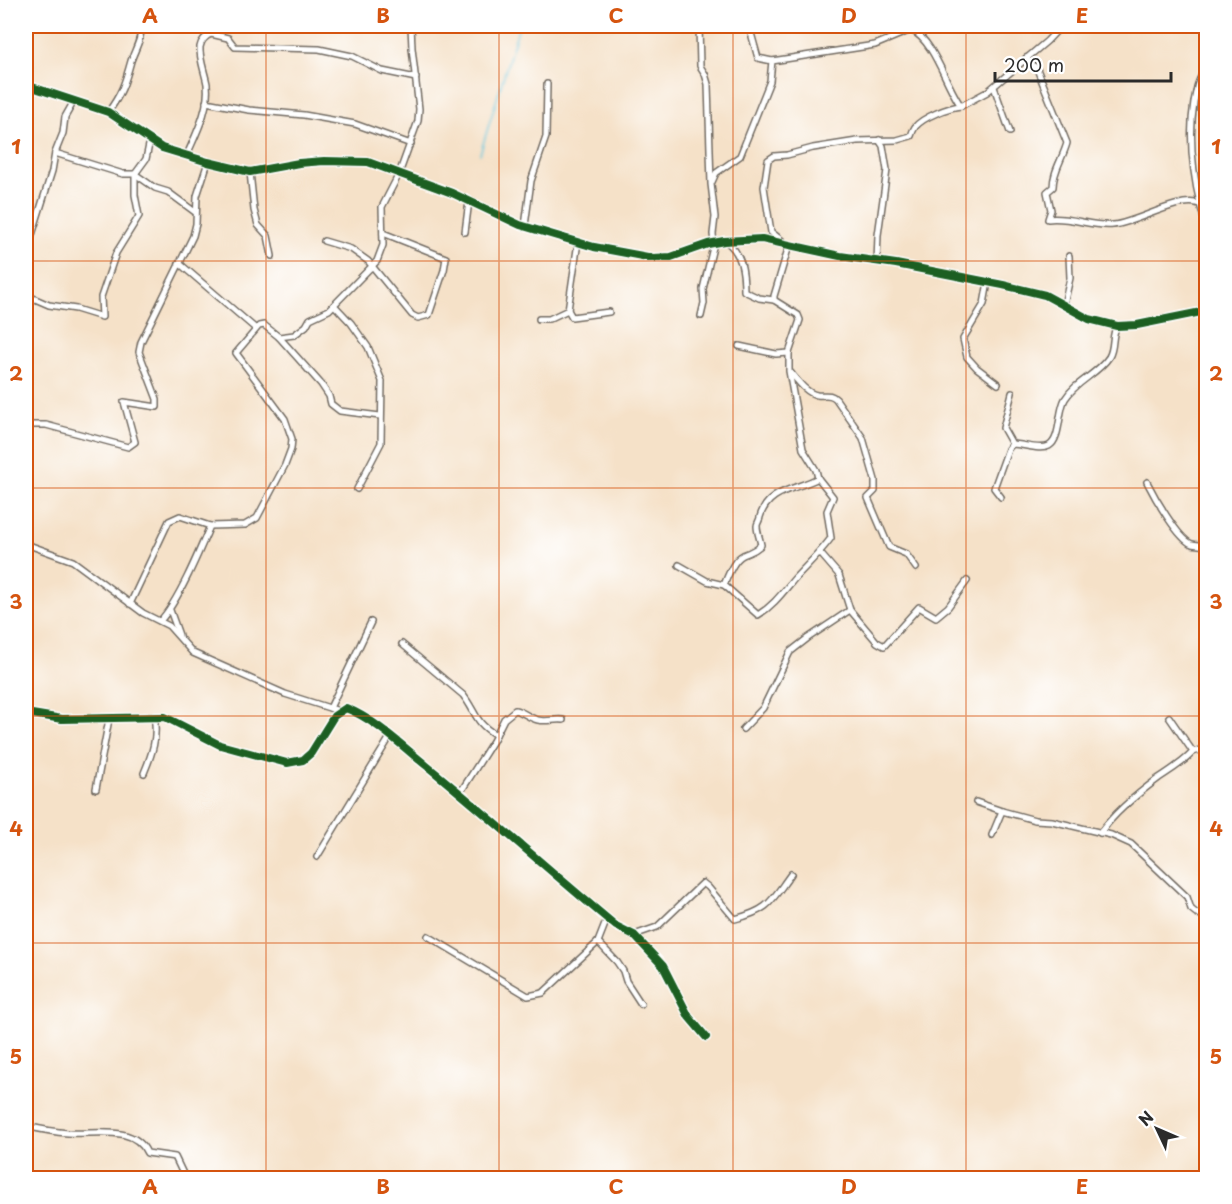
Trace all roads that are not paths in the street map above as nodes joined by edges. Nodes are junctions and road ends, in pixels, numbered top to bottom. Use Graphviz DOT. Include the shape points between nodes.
graph roads {
  1 [pos="141,26"];
  2 [pos="212,26"];
  3 [pos="411,26"];
  4 [pos="699,26"];
  5 [pos="749,26"];
  6 [pos="1061,26"];
  7 [pos="910,28"];
  8 [pos="211,34"];
  9 [pos="1026,58"];
  10 [pos="772,61"];
  11 [pos="1206,65"];
  12 [pos="416,78"];
  13 [pos="548,84"];
  14 [pos="26,85"];
  15 [pos="994,87"];
  16 [pos="74,100"];
  17 [pos="206,102"];
  18 [pos="961,106"];
  19 [pos="108,112"];
  20 [pos="1010,132"];
  21 [pos="150,140"];
  22 [pos="879,140"];
  23 [pos="411,144"];
  24 [pos="55,153"];
  25 [pos="187,155"];
  26 [pos="208,162"];
  27 [pos="250,172"];
  28 [pos="135,174"];
  29 [pos="399,174"];
  30 [pos="711,184"];
  31 [pos="469,201"];
  32 [pos="1199,204"];
  33 [pos="195,212"];
  34 [pos="525,226"];
  35 [pos="1206,226"];
  36 [pos="465,232"];
  37 [pos="383,233"];
  38 [pos="324,241"];
  39 [pos="724,241"];
  40 [pos="578,242"];
  41 [pos="714,243"];
  42 [pos="785,243"];
  43 [pos="26,254"];
  44 [pos="272,256"];
  45 [pos="1068,256"];
  46 [pos="877,262"];
  47 [pos="179,263"];
  48 [pos="373,266"];
  49 [pos="988,282"];
  50 [pos="26,295"];
  51 [pos="774,300"];
  52 [pos="334,305"];
  53 [pos="1064,305"];
  54 [pos="568,310"];
  55 [pos="1206,311"];
  56 [pos="609,312"];
  57 [pos="701,316"];
  58 [pos="539,319"];
  59 [pos="1117,326"];
  60 [pos="256,329"];
  61 [pos="279,337"];
  62 [pos="739,346"];
  63 [pos="789,353"];
  64 [pos="789,371"];
  65 [pos="998,384"];
  66 [pos="1012,393"];
  67 [pos="380,416"];
  68 [pos="26,425"];
  69 [pos="1012,444"];
  70 [pos="818,478"];
  71 [pos="1147,482"];
  72 [pos="357,489"];
  73 [pos="1001,497"];
  74 [pos="210,526"];
  75 [pos="26,544"];
  76 [pos="1206,546"];
  77 [pos="820,553"];
  78 [pos="679,565"];
  79 [pos="916,568"];
  80 [pos="967,581"];
  81 [pos="724,585"];
  82 [pos="130,604"];
  83 [pos="169,609"];
  84 [pos="850,610"];
  85 [pos="159,621"];
  86 [pos="371,622"];
  87 [pos="180,639"];
  88 [pos="402,644"];
  89 [pos="330,708"];
  90 [pos="339,711"];
  91 [pos="26,713"];
  92 [pos="154,717"];
  93 [pos="1169,717"];
  94 [pos="109,719"];
  95 [pos="563,720"];
  96 [pos="743,729"];
  97 [pos="496,735"];
  98 [pos="390,737"];
  99 [pos="1206,748"];
  100 [pos="1193,752"];
  101 [pos="144,773"];
  102 [pos="96,789"];
  103 [pos="460,793"];
  104 [pos="976,802"];
  105 [pos="1002,810"];
  106 [pos="1100,833"];
  107 [pos="992,835"];
  108 [pos="317,857"];
  109 [pos="791,873"];
  110 [pos="1206,917"];
  111 [pos="607,919"];
  112 [pos="634,935"];
  113 [pos="428,936"];
  114 [pos="598,942"];
  115 [pos="641,1004"];
  116 [pos="706,1037"];
  117 [pos="26,1126"];
  118 [pos="184,1179"];
  1 -- 19 [label="street" via="120,96"];
  2 -- 8 [label="street"];
  3 -- 12 [label="street"];
  4 -- 30 [label="street" via="700,66 708,84"];
  5 -- 10 [label="street" via="758,58"];
  6 -- 9 [label="street"];
  7 -- 10 [label="street" via="875,45"];
  7 -- 18 [label="street" via="925,42"];
  8 -- 12 [label="street" via="228,38 235,47 319,49 352,56 382,71"];
  8 -- 17 [label="street" via="200,46"];
  9 -- 15 [label="street"];
  9 -- 32 [label="street" via="1037,69 1068,143 1053,175 1053,187 1047,192 1051,210 1048,219 1114,225 1193,201"];
  10 -- 30 [label="street" via="770,81 740,156 716,173"];
  11 -- 32 [label="street" via="1193,106"];
  12 -- 23 [label="street" via="418,121"];
  13 -- 34 [label="street" via="546,136 531,181"];
  14 -- 16 [label="street"];
  15 -- 18 [label="street"];
  15 -- 20 [label="street"];
  16 -- 19 [label="street"];
  16 -- 24 [label="street"];
  17 -- 23 [label="street" via="355,124"];
  17 -- 25 [label="street"];
  18 -- 22 [label="street" via="925,120 911,136"];
  19 -- 21 [label="street"];
  21 -- 25 [label="street"];
  21 -- 28 [label="street" via="146,159"];
  22 -- 42 [label="street" via="813,148 768,160 764,187 771,232"];
  22 -- 46 [label="street" via="887,170"];
  23 -- 29 [label="street"];
  24 -- 28 [label="street" via="123,174"];
  24 -- 43 [label="street"];
  25 -- 26 [label="street"];
  26 -- 27 [label="street"];
  26 -- 33 [label="street"];
  27 -- 29 [label="street" via="324,161 368,162"];
  27 -- 44 [label="street" via="254,210 258,225 268,236"];
  28 -- 33 [label="street"];
  28 -- 50 [label="street" via="138,216 116,253 101,297 102,317 49,305"];
  29 -- 31 [label="street"];
  29 -- 37 [label="street" via="382,207"];
  30 -- 41 [label="street"];
  31 -- 34 [label="street"];
  31 -- 36 [label="street"];
  32 -- 35 [label="street"];
  33 -- 47 [label="street" via="193,236"];
  34 -- 40 [label="street"];
  37 -- 48 [label="street" via="381,252"];
  37 -- 48 [label="street" via="446,258 429,315 412,315"];
  38 -- 48 [label="street" via="351,249"];
  39 -- 41 [label="street"];
  39 -- 42 [label="street" via="762,239"];
  39 -- 51 [label="street" via="739,256 744,291"];
  40 -- 41 [label="street" via="654,258 671,257"];
  40 -- 54 [label="street"];
  41 -- 57 [label="street"];
  42 -- 46 [label="street"];
  42 -- 51 [label="street" via="789,249"];
  45 -- 53 [label="street" via="1070,278"];
  46 -- 49 [label="street"];
  47 -- 60 [label="street"];
  47 -- 68 [label="street" via="139,352 157,406 124,402 135,442 128,447 46,425"];
  48 -- 52 [label="street"];
  49 -- 53 [label="street" via="1045,296"];
  49 -- 65 [label="street" via="984,304 963,339 967,357"];
  51 -- 63 [label="street" via="800,320"];
  52 -- 61 [label="street" via="310,319 294,335"];
  52 -- 67 [label="street" via="370,353 381,381"];
  53 -- 59 [label="street" via="1089,319"];
  54 -- 56 [label="street" via="572,317"];
  54 -- 58 [label="street"];
  55 -- 59 [label="street"];
  59 -- 69 [label="street" via="1110,355 1065,399 1055,439 1049,446 1039,449"];
  60 -- 61 [label="street" via="264,326"];
  60 -- 74 [label="street" via="236,353 285,419 291,449 257,518 245,525"];
  61 -- 67 [label="street" via="321,384 331,404 340,411"];
  62 -- 63 [label="street"];
  63 -- 64 [label="street"];
  64 -- 70 [label="street" via="803,448"];
  64 -- 79 [label="street" via="809,391 837,399 862,438 875,480 874,491 868,498 889,547 906,554"];
  66 -- 69 [label="street" via="1003,428"];
  67 -- 72 [label="street" via="381,443"];
  69 -- 73 [label="street" via="994,488"];
  70 -- 77 [label="street" via="833,497 827,511 831,538"];
  70 -- 81 [label="street" via="784,491 762,508 757,527 760,545 736,561"];
  71 -- 76 [label="street" via="1182,535 1190,543"];
  74 -- 82 [label="street" via="180,516 169,521"];
  74 -- 83 [label="street"];
  75 -- 82 [label="street" via="73,561"];
  77 -- 81 [label="street" via="771,607 758,615"];
  77 -- 84 [label="street" via="839,575"];
  78 -- 81 [label="street" via="707,581"];
  80 -- 84 [label="street" via="936,617 919,607 884,646"];
  82 -- 85 [label="street"];
  83 -- 85 [label="street"];
  83 -- 87 [label="street"];
  84 -- 96 [label="street" via="790,652 763,708"];
  85 -- 87 [label="street"];
  86 -- 89 [label="street"];
  87 -- 89 [label="street" via="193,653 285,694"];
  88 -- 97 [label="street" via="463,695 483,728"];
  89 -- 90 [label="street"];
  90 -- 92 [label="street" via="311,753 303,760 287,763 220,745 174,720"];
  90 -- 98 [label="street" via="352,711"];
  91 -- 94 [label="street" via="62,720"];
  92 -- 94 [label="street"];
  92 -- 101 [label="street" via="157,730"];
  93 -- 100 [label="street"];
  94 -- 102 [label="street"];
  95 -- 97 [label="street" via="546,722 515,710 504,719"];
  97 -- 103 [label="street"];
  98 -- 103 [label="street"];
  98 -- 108 [label="street"];
  99 -- 100 [label="street"];
  100 -- 106 [label="street" via="1113,816"];
  103 -- 111 [label="street"];
  104 -- 105 [label="street"];
  105 -- 106 [label="street"];
  105 -- 107 [label="street"];
  106 -- 110 [label="street" via="1135,847 1187,897 1191,909"];
  109 -- 112 [label="street" via="757,913 735,919 703,883 657,927"];
  111 -- 112 [label="street"];
  111 -- 114 [label="street"];
  112 -- 116 [label="street" via="663,966 689,1017"];
  113 -- 114 [label="street" via="528,996 543,993"];
  114 -- 115 [label="street" via="617,962"];
  117 -- 118 [label="street" via="133,1137 144,1145 147,1153 174,1157"];
}
